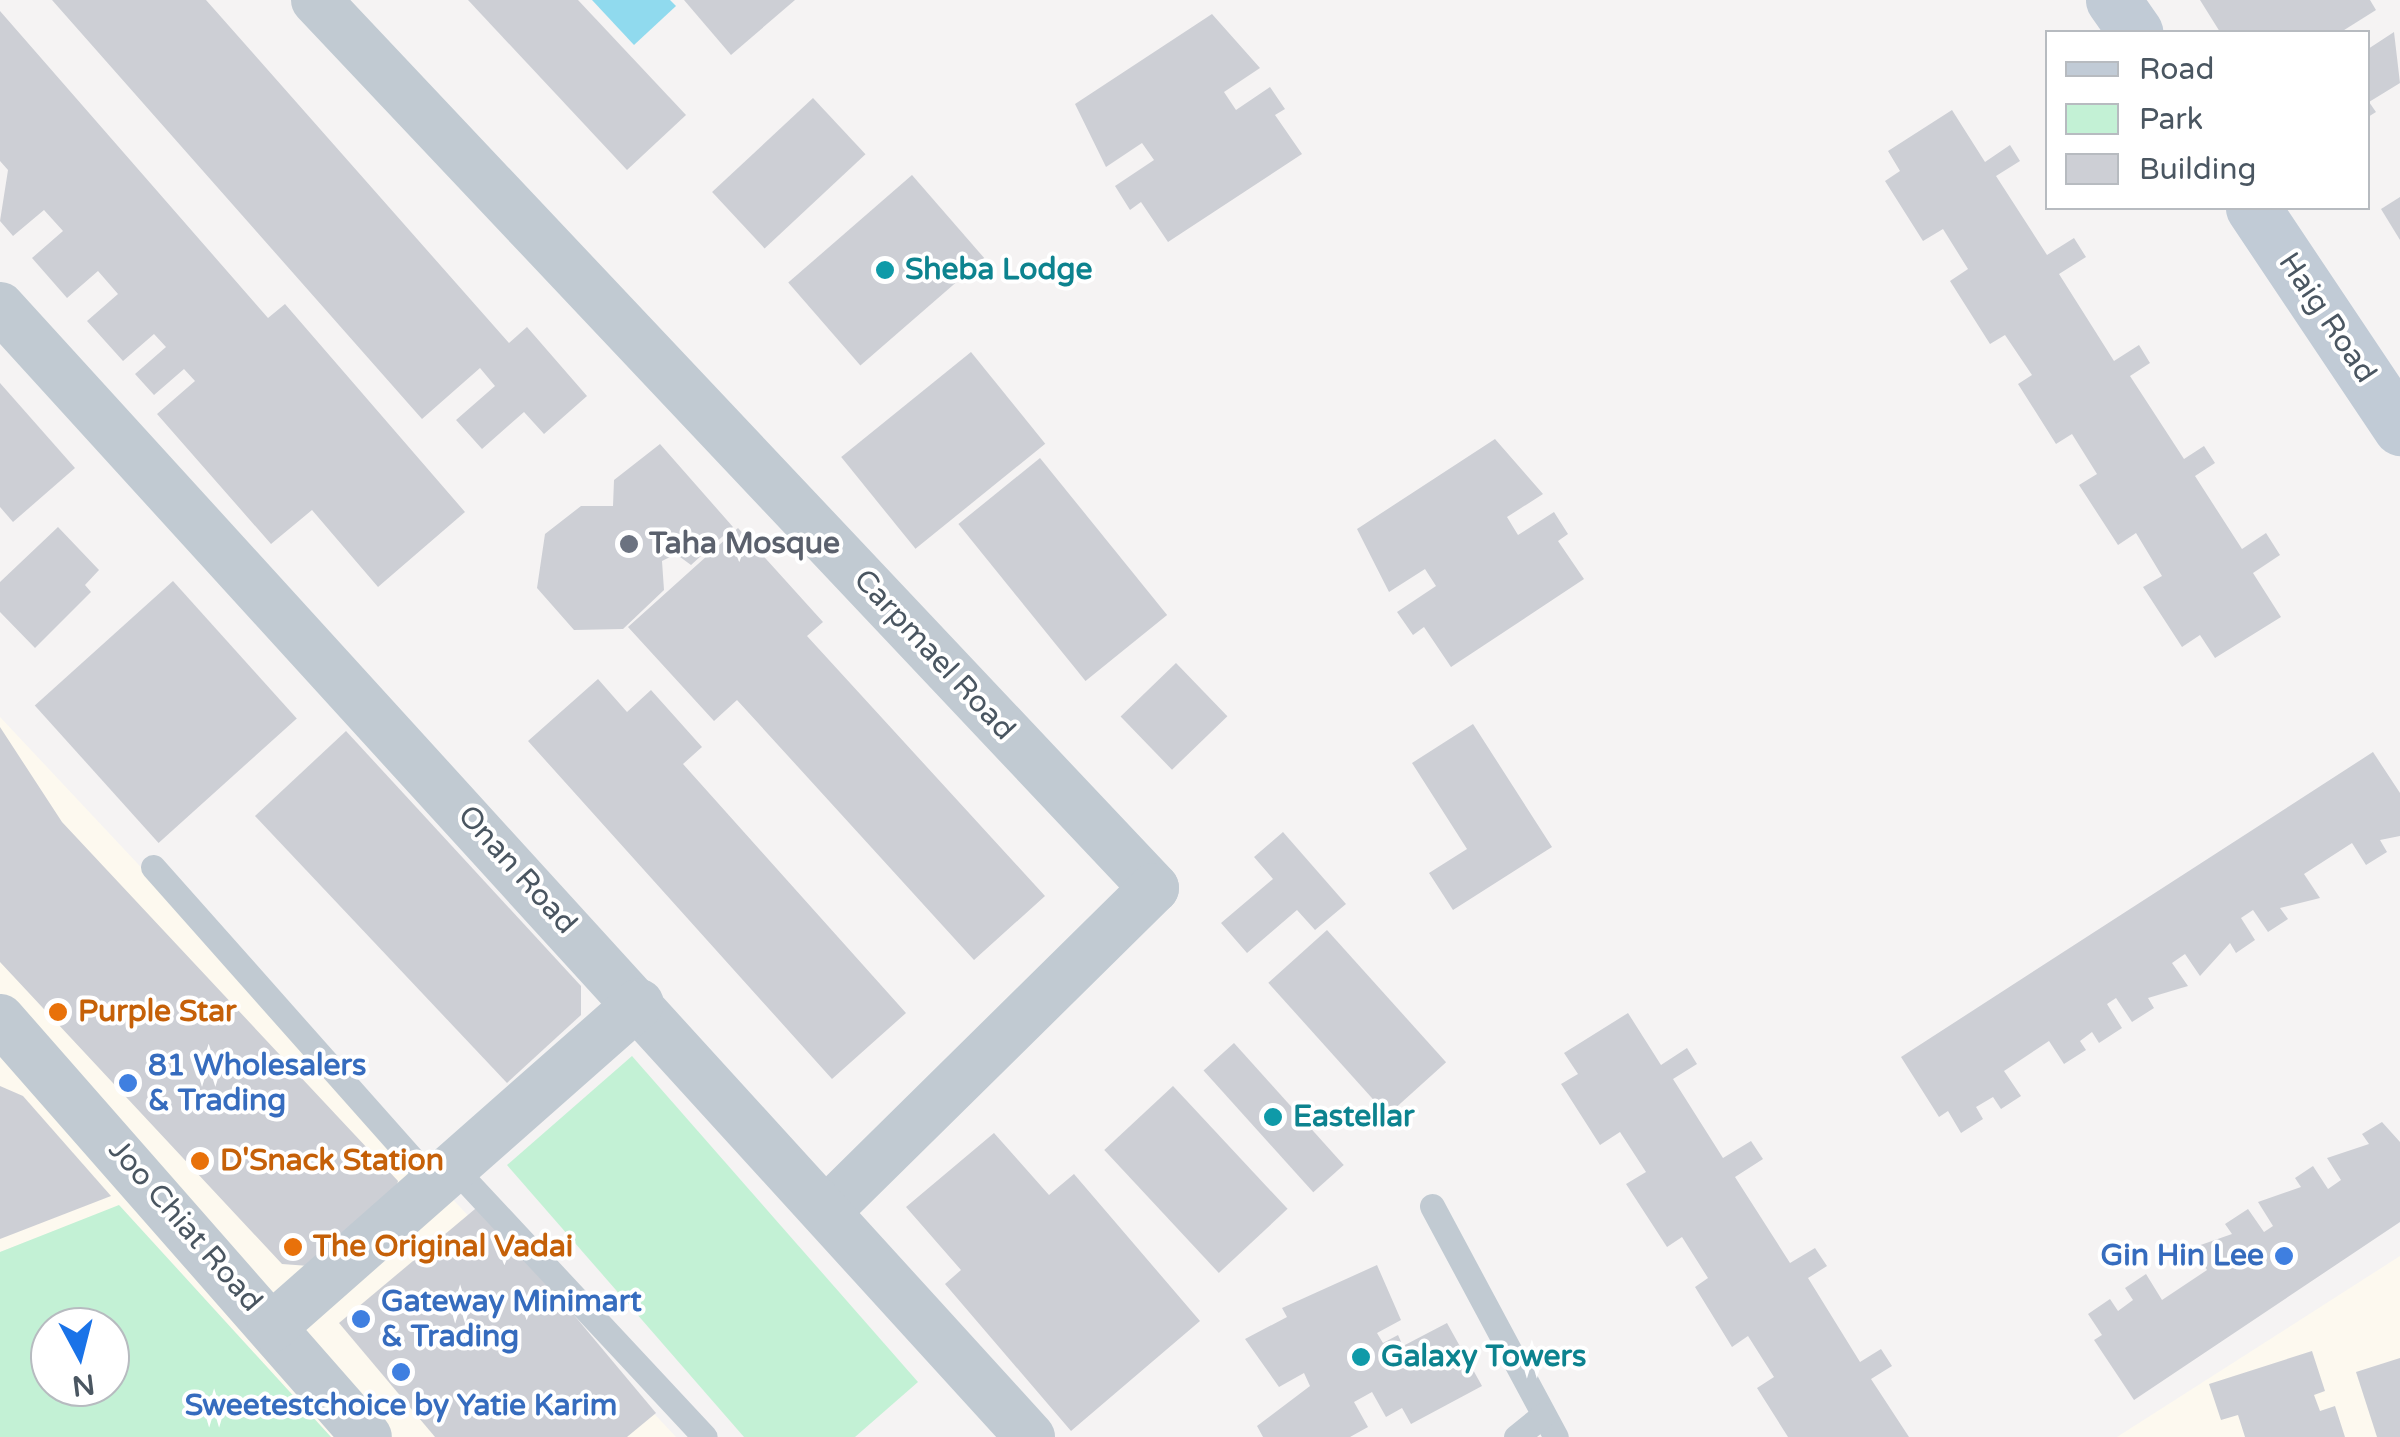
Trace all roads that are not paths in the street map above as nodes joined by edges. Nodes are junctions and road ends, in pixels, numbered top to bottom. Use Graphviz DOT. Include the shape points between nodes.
graph roads {
  1 [pos="316,0"];
  2 [pos="2113,0"];
  3 [pos="2134,30"];
  4 [pos="2254,210"];
  5 [pos="0,308"];
  6 [pos="2400,428"];
  7 [pos="153,867"];
  8 [pos="640,1004"];
  9 [pos="2,1024"];
  10 [pos="444,1175"];
  11 [pos="1432,1206"];
  12 [pos="826,1210"];
  13 [pos="272,1327"];
  14 [pos="1550,1426"];
  15 [pos="367,1437"];
  16 [pos="705,1437"];
  17 [pos="1030,1437"];
  18 [pos="1516,1437"];
  1 -- 12 [label="street, Carpmael Road" via="1154,888"];
  2 -- 3 [label="street"];
  4 -- 6 [label="street, Haig Road"];
  5 -- 8 [label="street, Onan Road"];
  7 -- 10 [label="lane"];
  8 -- 10 [label="street"];
  8 -- 12 [label="street, Onan Road"];
  9 -- 13 [label="street, Joo Chiat Road"];
  10 -- 13 [label="street"];
  10 -- 16 [label="lane"];
  11 -- 14 [label="lane"];
  12 -- 17 [label="street, Onan Road"];
  13 -- 15 [label="street, Joo Chiat Road"];
  14 -- 18 [label="lane"];
}
